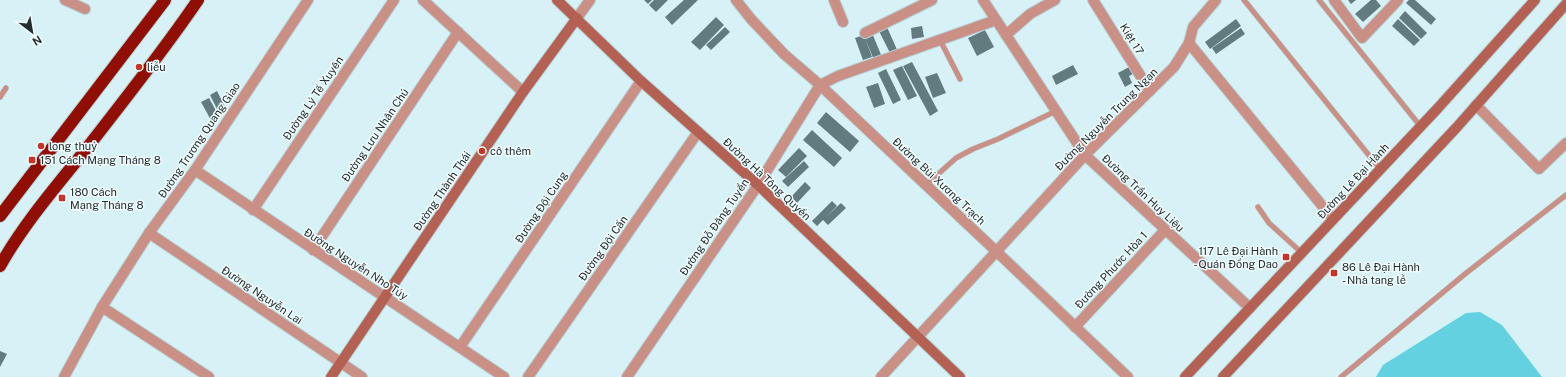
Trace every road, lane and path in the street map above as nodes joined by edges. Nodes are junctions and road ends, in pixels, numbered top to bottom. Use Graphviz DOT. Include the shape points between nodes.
graph roads {
  1 [pos="65,0"];
  2 [pos="165,0"];
  3 [pos="198,0"];
  4 [pos="308,0"];
  5 [pos="394,0"];
  6 [pos="424,0"];
  7 [pos="557,0"];
  8 [pos="590,0"];
  9 [pos="736,0"];
  10 [pos="834,0"];
  11 [pos="932,0"];
  12 [pos="983,0"];
  13 [pos="1055,0"];
  14 [pos="1093,0"];
  15 [pos="1216,0"];
  16 [pos="1244,0"];
  17 [pos="1319,0"];
  18 [pos="1334,0"];
  19 [pos="1398,0"];
  20 [pos="1535,0"];
  21 [pos="1566,4"];
  22 [pos="85,9"];
  23 [pos="577,18"];
  24 [pos="996,20"];
  25 [pos="843,22"];
  26 [pos="458,32"];
  27 [pos="865,33"];
  28 [pos="1006,35"];
  29 [pos="940,40"];
  30 [pos="1189,43"];
  31 [pos="960,79"];
  32 [pos="641,81"];
  33 [pos="820,85"];
  34 [pos="6,88"];
  35 [pos="1150,91"];
  36 [pos="523,92"];
  37 [pos="0,97"];
  38 [pos="1476,105"];
  39 [pos="1056,111"];
  40 [pos="1421,127"];
  41 [pos="698,132"];
  42 [pos="1566,143"];
  43 [pos="1085,155"];
  44 [pos="195,170"];
  45 [pos="1380,170"];
  46 [pos="758,185"];
  47 [pos="926,185"];
  48 [pos="1566,195"];
  49 [pos="1258,207"];
  50 [pos="253,210"];
  51 [pos="0,216"];
  52 [pos="1333,219"];
  53 [pos="1164,230"];
  54 [pos="149,233"];
  55 [pos="313,250"];
  56 [pos="997,252"];
  57 [pos="1302,253"];
  58 [pos="0,266"];
  59 [pos="385,297"];
  60 [pos="102,307"];
  61 [pos="1250,308"];
  62 [pos="1075,327"];
  63 [pos="918,338"];
  64 [pos="460,347"];
  65 [pos="340,362"];
  66 [pos="64,377"];
  67 [pos="209,377"];
  68 [pos="331,377"];
  69 [pos="362,377"];
  70 [pos="504,377"];
  71 [pos="528,377"];
  72 [pos="627,377"];
  73 [pos="881,377"];
  74 [pos="960,377"];
  75 [pos="1128,377"];
  76 [pos="1185,377"];
  77 [pos="1223,377"];
  78 [pos="1341,377"];
  1 -- 22 [label="street"];
  2 -- 51 [label="highway"];
  3 -- 58 [label="highway" via="119,108 30,220"];
  4 -- 44 [label="street, Đường Trương Quang Giao"];
  5 -- 50 [label="street, Đường Lý Tế Xuyên"];
  6 -- 26 [label="street"];
  7 -- 23 [label="main road, Đường Hà Tông Quyền"];
  8 -- 23 [label="street, Đường Thành Thái"];
  9 -- 33 [label="street, Đường Bùi Xương Trạch" via="784,54"];
  10 -- 25 [label="street"];
  11 -- 27 [label="street"];
  12 -- 24 [label="street, Đường Trần Huy Liệu"];
  13 -- 28 [label="street" via="1030,14"];
  14 -- 35 [label="street, Kiệt 17"];
  15 -- 30 [label="street, Đường Nguyễn Trung Ngạn" via="1193,27"];
  16 -- 45 [label="lane"];
  17 -- 40 [label="lane"];
  18 -- 19 [label="street" via="1362,38"];
  20 -- 40 [label="main road, Đường Lê Đại Hành"];
  21 -- 38 [label="main road"];
  23 -- 32 [label="main road, Đường Hà Tông Quyền"];
  23 -- 36 [label="main road, Đường Thành Thái"];
  24 -- 28 [label="street, Đường Trần Huy Liệu"];
  24 -- 29 [label="street"];
  26 -- 36 [label="street"];
  26 -- 55 [label="street, Đường Lưu Nhân Chú"];
  28 -- 39 [label="street, Đường Trần Huy Liệu"];
  29 -- 31 [label="lane"];
  29 -- 33 [label="street" via="838,76"];
  30 -- 35 [label="street, Đường Nguyễn Trung Ngạn" via="1174,66"];
  30 -- 52 [label="street"];
  32 -- 41 [label="main road, Đường Hà Tông Quyền"];
  32 -- 64 [label="street, Đường Đội Cung"];
  33 -- 46 [label="street, Đường Đỗ Đăng Tuyển"];
  33 -- 47 [label="street, Đường Bùi Xương Trạch"];
  34 -- 37 [label="lane"];
  35 -- 43 [label="street, Đường Nguyễn Trung Ngạn"];
  36 -- 59 [label="main road, Đường Thành Thái"];
  38 -- 42 [label="street" via="1539,169"];
  38 -- 77 [label="main road"];
  39 -- 43 [label="street, Đường Trần Huy Liệu"];
  39 -- 47 [label="lane" via="956,158"];
  40 -- 45 [label="main road, Đường Lê Đại Hành"];
  41 -- 46 [label="main road, Đường Hà Tông Quyền"];
  41 -- 71 [label="street, Đường Đội Cấn"];
  43 -- 53 [label="street, Đường Trần Huy Liệu"];
  43 -- 56 [label="street, Đường Nguyễn Trung Ngạn"];
  44 -- 50 [label="street, Đường Nguyễn Nho Túy"];
  44 -- 54 [label="street, Đường Trương Quang Giao"];
  45 -- 52 [label="main road, Đường Lê Đại Hành"];
  46 -- 63 [label="main road, Đường Hà Tông Quyền"];
  46 -- 72 [label="street, Đường Đỗ Đăng Tuyển"];
  47 -- 56 [label="street, Đường Bùi Xương Trạch"];
  48 -- 78 [label="lane" via="1465,274"];
  49 -- 57 [label="lane" via="1269,223"];
  50 -- 55 [label="street, Đường Nguyễn Nho Túy"];
  52 -- 57 [label="main road, Đường Lê Đại Hành"];
  53 -- 61 [label="street, Đường Trần Huy Liệu"];
  53 -- 62 [label="street, Đường Phước Hòa 1"];
  54 -- 60 [label="street, Đường Trương Quang Giao"];
  54 -- 65 [label="street, Đường Nguyễn Lai"];
  55 -- 59 [label="street, Đường Nguyễn Nho Túy"];
  56 -- 62 [label="street, Đường Bùi Xương Trạch"];
  56 -- 63 [label="street, Đường Nguyễn Trung Ngạn"];
  57 -- 61 [label="main road, Đường Lê Đại Hành"];
  59 -- 64 [label="street, Đường Nguyễn Nho Túy"];
  59 -- 65 [label="main road, Đường Thành Thái"];
  60 -- 66 [label="street, Đường Trương Quang Giao"];
  60 -- 67 [label="street"];
  61 -- 76 [label="main road, Đường Lê Đại Hành"];
  62 -- 75 [label="street, Đường Bùi Xương Trạch"];
  63 -- 73 [label="street, Đường Nguyễn Trung Ngạn"];
  63 -- 74 [label="main road, Đường Hà Tông Quyền"];
  64 -- 70 [label="street, Đường Nguyễn Nho Túy"];
  65 -- 68 [label="main road, Đường Thành Thái"];
  65 -- 69 [label="street, Đường Nguyễn Lai"];
}
